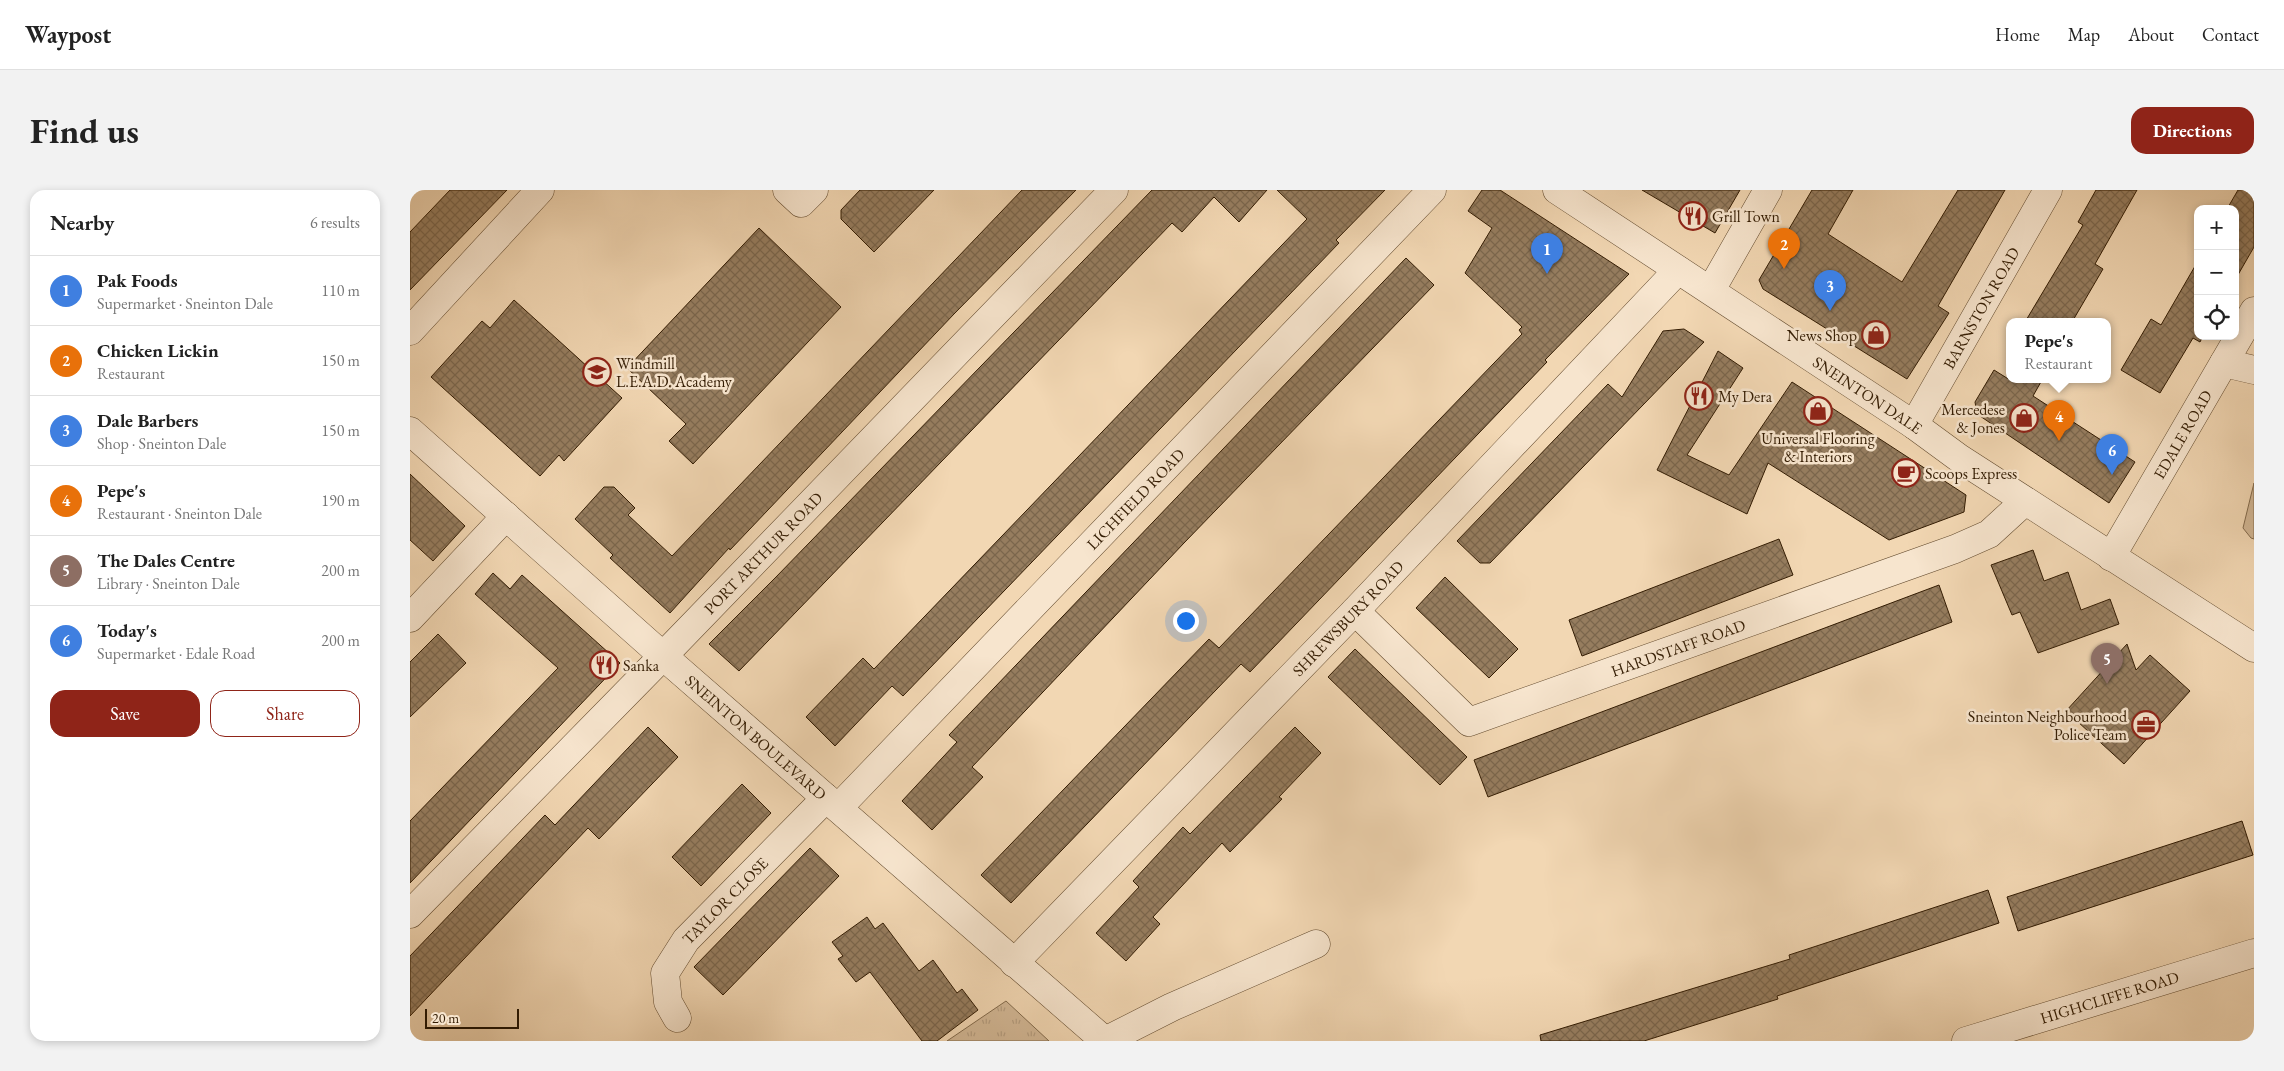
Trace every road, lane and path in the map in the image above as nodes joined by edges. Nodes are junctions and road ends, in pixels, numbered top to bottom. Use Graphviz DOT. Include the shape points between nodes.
graph roads {
  1 [pos="540,190"];
  2 [pos="787,190"];
  3 [pos="814,190"];
  4 [pos="1114,190"];
  5 [pos="1432,190"];
  6 [pos="1557,190"];
  7 [pos="1768,190"];
  8 [pos="2048,190"];
  9 [pos="1678,270"];
  10 [pos="1711,290"];
  11 [pos="2254,311"];
  12 [pos="410,331"];
  13 [pos="2224,363"];
  14 [pos="2254,370"];
  15 [pos="1914,425"];
  16 [pos="410,431"];
  17 [pos="2025,500"];
  18 [pos="506,516"];
  19 [pos="2112,557"];
  20 [pos="1355,611"];
  21 [pos="410,618"];
  22 [pos="2254,648"];
  23 [pos="663,656"];
  24 [pos="832,803"];
  25 [pos="410,914"];
  26 [pos="1316,944"];
  27 [pos="2254,953"];
  28 [pos="1014,963"];
  29 [pos="677,1018"];
  30 [pos="1105,1041"];
  31 [pos="1966,1041"];
  1 -- 12 [label="street"];
  2 -- 3 [label="street" via="801,203"];
  4 -- 23 [label="street, PORT ARTHUR ROAD"];
  5 -- 24 [label="street, LICHFIELD ROAD"];
  6 -- 9 [label="street, SNEINTON DALE"];
  7 -- 10 [label="street"];
  8 -- 15 [label="street, BARNSTON ROAD"];
  9 -- 10 [label="street, SNEINTON DALE"];
  9 -- 20 [label="street, SHREWSBURY ROAD"];
  10 -- 15 [label="street, SNEINTON DALE"];
  11 -- 13 [label="street, EDALE ROAD"];
  13 -- 14 [label="street"];
  13 -- 19 [label="street, EDALE ROAD"];
  15 -- 17 [label="street, SNEINTON DALE"];
  16 -- 18 [label="street, SNEINTON BOULEVARD"];
  17 -- 19 [label="street, SNEINTON DALE"];
  17 -- 20 [label="street, HARDSTAFF ROAD" via="1989,534 1954,549 1469,722"];
  18 -- 21 [label="street"];
  18 -- 23 [label="street, SNEINTON BOULEVARD"];
  19 -- 22 [label="street, SNEINTON DALE"];
  20 -- 28 [label="street, SHREWSBURY ROAD"];
  23 -- 24 [label="street, SNEINTON BOULEVARD"];
  23 -- 25 [label="street, PORT ARTHUR ROAD"];
  24 -- 28 [label="street, SNEINTON BOULEVARD"];
  24 -- 29 [label="street, TAYLOR CLOSE" via="686,940 665,972 668,1002"];
  26 -- 30 [label="street" via="1172,1007"];
  27 -- 31 [label="street, HIGHCLIFFE ROAD"];
  28 -- 30 [label="street, SNEINTON BOULEVARD"];
}
